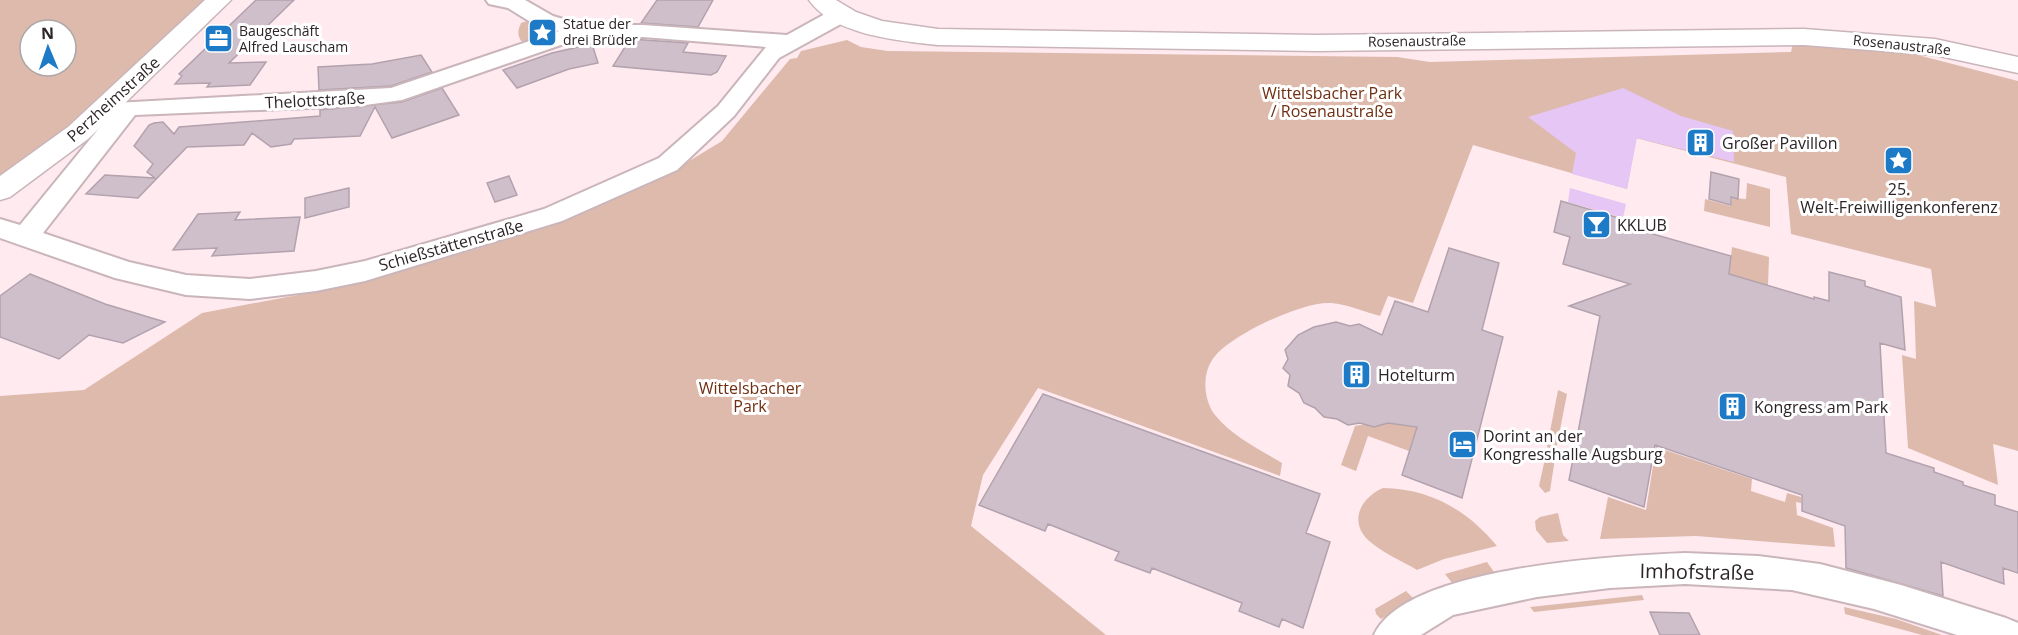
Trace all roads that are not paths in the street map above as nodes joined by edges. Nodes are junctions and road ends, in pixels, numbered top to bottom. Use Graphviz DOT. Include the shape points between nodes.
graph roads {
  1 [pos="219,0"];
  2 [pos="821,0"];
  3 [pos="842,14"];
  4 [pos="513,17"];
  5 [pos="582,31"];
  6 [pos="787,42"];
  7 [pos="1935,47"];
  8 [pos="2018,65"];
  9 [pos="2018,78"];
  10 [pos="116,109"];
  11 [pos="0,190"];
  12 [pos="0,228"];
  13 [pos="25,237"];
  14 [pos="1392,635"];
  15 [pos="2006,635"];
  1 -- 10 [label="main road, Perzheimstraße"];
  2 -- 3 [label="main road, Rosenaustraße"];
  3 -- 6 [label="street, Schießstättenstraße"];
  3 -- 7 [label="main road, Rosenaustraße" via="877,29 938,37 1317,43 1804,37"];
  4 -- 5 [label="street, Thelottstraße"];
  4 -- 5 [label="street, Thelottstraße"];
  4 -- 10 [label="street, Thelottstraße" via="394,94 358,99"];
  5 -- 6 [label="street, Thelottstraße" via="643,31"];
  6 -- 13 [label="street, Schießstättenstraße" via="771,53 726,111 668,164 553,215 364,271 250,289 186,285 125,271"];
  7 -- 8 [label="main road, Rosenaustraße"];
  7 -- 9 [label="main road"];
  10 -- 11 [label="main road, Perzheimstraße"];
  10 -- 13 [label="street, Perzheimstraße"];
  12 -- 13 [label="street, Schießstättenstraße"];
  14 -- 15 [label="street, Imhofstraße" via="1437,605 1486,591 1571,577 1696,569 1791,575 1865,589"];
}
